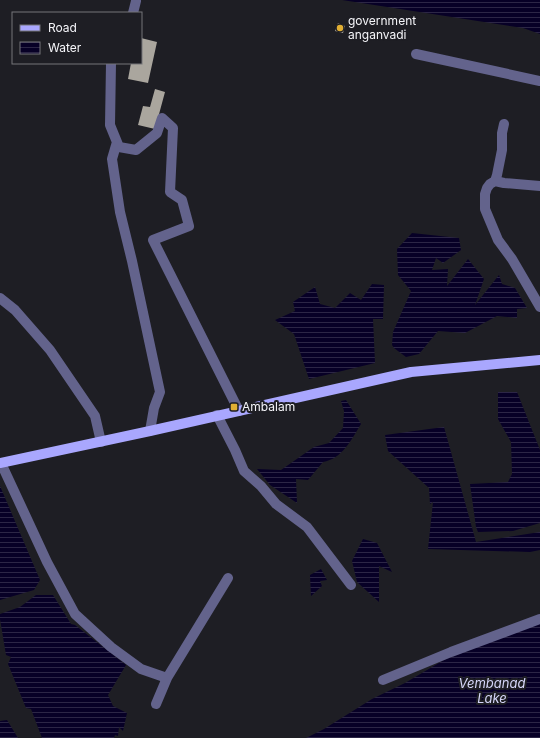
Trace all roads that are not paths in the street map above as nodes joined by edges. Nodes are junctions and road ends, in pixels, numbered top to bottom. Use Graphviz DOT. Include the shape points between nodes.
graph roads {
  1 [pos="136,1"];
  2 [pos="133,12"];
  3 [pos="416,54"];
  4 [pos="111,64"];
  5 [pos="540,81"];
  6 [pos="504,124"];
  7 [pos="117,142"];
  8 [pos="495,181"];
  9 [pos="540,186"];
  10 [pos="0,298"];
  11 [pos="540,306"];
  12 [pos="540,360"];
  13 [pos="239,411"];
  14 [pos="217,415"];
  15 [pos="150,431"];
  16 [pos="101,442"];
  17 [pos="0,463"];
  18 [pos="228,578"];
  19 [pos="351,585"];
  20 [pos="540,619"];
  21 [pos="167,678"];
  22 [pos="383,680"];
  23 [pos="156,704"];
  1 -- 2 [label="street"];
  3 -- 5 [label="street"];
  4 -- 7 [label="street" via="110,125"];
  6 -- 8 [label="street" via="502,150"];
  7 -- 13 [label="street" via="118,147 136,150 157,133 162,118 173,128 170,192 182,200 189,226 153,240"];
  7 -- 15 [label="street" via="112,159 120,212 160,392"];
  8 -- 9 [label="street"];
  8 -- 11 [label="street" via="490,184 485,194 486,209 498,240"];
  10 -- 16 [label="street" via="15,310 50,350 94,416"];
  12 -- 13 [label="main road" via="411,372"];
  13 -- 14 [label="main road"];
  14 -- 15 [label="main road"];
  14 -- 19 [label="street" via="244,471 276,504 307,527"];
  15 -- 16 [label="main road"];
  16 -- 17 [label="main road"];
  17 -- 21 [label="street" via="75,614 111,647 141,669"];
  18 -- 21 [label="street"];
  20 -- 22 [label="street"];
  21 -- 23 [label="street"];
}
